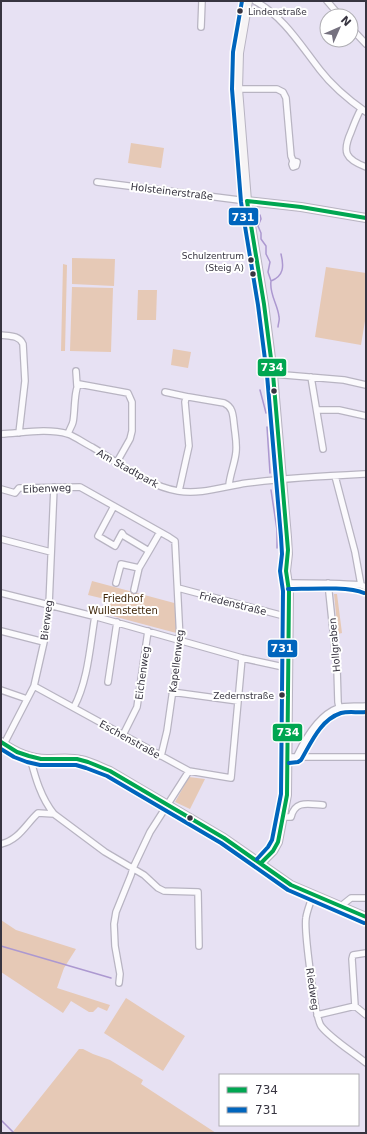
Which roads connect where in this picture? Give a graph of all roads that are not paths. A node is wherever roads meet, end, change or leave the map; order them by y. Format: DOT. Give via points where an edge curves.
graph roads {
  1 [pos="202,1"];
  2 [pos="248,1"];
  3 [pos="255,1"];
  4 [pos="201,27"];
  5 [pos="359,37"];
  6 [pos="366,44"];
  7 [pos="238,89"];
  8 [pos="363,110"];
  9 [pos="293,161"];
  10 [pos="366,167"];
  11 [pos="97,182"];
  12 [pos="247,201"];
  13 [pos="366,218"];
  14 [pos="1,334"];
  15 [pos="76,371"];
  16 [pos="273,374"];
  17 [pos="311,377"];
  18 [pos="366,385"];
  19 [pos="77,386"];
  20 [pos="165,392"];
  21 [pos="189,397"];
  22 [pos="317,410"];
  23 [pos="366,416"];
  24 [pos="18,433"];
  25 [pos="1,434"];
  26 [pos="68,434"];
  27 [pos="323,448"];
  28 [pos="117,462"];
  29 [pos="366,474"];
  30 [pos="336,476"];
  31 [pos="282,480"];
  32 [pos="229,485"];
  33 [pos="54,487"];
  34 [pos="1,489"];
  35 [pos="179,491"];
  36 [pos="114,506"];
  37 [pos="160,532"];
  38 [pos="1,539"];
  39 [pos="175,541"];
  40 [pos="148,551"];
  41 [pos="51,552"];
  42 [pos="139,568"];
  43 [pos="116,583"];
  44 [pos="288,583"];
  45 [pos="328,583"];
  46 [pos="364,586"];
  47 [pos="178,588"];
  48 [pos="134,590"];
  49 [pos="1,593"];
  50 [pos="49,605"];
  51 [pos="95,616"];
  52 [pos="288,617"];
  53 [pos="116,622"];
  54 [pos="1,631"];
  55 [pos="148,631"];
  56 [pos="180,640"];
  57 [pos="44,642"];
  58 [pos="242,658"];
  59 [pos="288,668"];
  60 [pos="108,682"];
  61 [pos="34,686"];
  62 [pos="1,690"];
  63 [pos="172,692"];
  64 [pos="27,699"];
  65 [pos="238,701"];
  66 [pos="366,706"];
  67 [pos="74,707"];
  68 [pos="339,707"];
  69 [pos="123,735"];
  70 [pos="2,743"];
  71 [pos="161,756"];
  72 [pos="296,756"];
  73 [pos="30,757"];
  74 [pos="288,757"];
  75 [pos="366,757"];
  76 [pos="189,771"];
  77 [pos="167,804"];
  78 [pos="323,805"];
  79 [pos="54,814"];
  80 [pos="284,817"];
  81 [pos="1,844"];
  82 [pos="261,864"];
  83 [pos="132,868"];
  84 [pos="313,894"];
  85 [pos="366,898"];
  86 [pos="341,906"];
  87 [pos="366,917"];
  88 [pos="199,946"];
  89 [pos="366,953"];
  90 [pos="119,983"];
  91 [pos="355,1006"];
  92 [pos="317,1015"];
  93 [pos="366,1016"];
  94 [pos="366,1063"];
  1 -- 4 [label="street"];
  2 -- 7 [label="street" via="239,53"];
  3 -- 8 [label="street" via="286,27 336,88"];
  5 -- 6 [label="street"];
  7 -- 9 [label="street" via="277,89 284,93"];
  7 -- 12 [label="street"];
  8 -- 10 [label="street" via="347,141 346,150 353,162"];
  11 -- 12 [label="street, Holsteinerstraße"];
  12 -- 13 [label="street"];
  12 -- 16 [label="street"];
  14 -- 24 [label="street" via="17,337 22,344 25,381"];
  15 -- 19 [label="street"];
  16 -- 17 [label="street"];
  16 -- 31 [label="street"];
  17 -- 18 [label="street"];
  17 -- 22 [label="street"];
  19 -- 26 [label="street" via="74,419"];
  19 -- 28 [label="street" via="86,384 123,391 131,396 132,431"];
  20 -- 21 [label="street"];
  21 -- 32 [label="street" via="224,403 232,409 236,450"];
  21 -- 35 [label="street" via="185,402 189,446"];
  22 -- 23 [label="street" via="339,410"];
  22 -- 27 [label="street"];
  24 -- 25 [label="street, Am Stadtpark"];
  24 -- 26 [label="street, Am Stadtpark"];
  26 -- 28 [label="street, Am Stadtpark"];
  28 -- 35 [label="street, Am Stadtpark" via="164,488"];
  29 -- 30 [label="street, Am Stadtpark"];
  30 -- 31 [label="street, Am Stadtpark"];
  30 -- 46 [label="street"];
  31 -- 32 [label="street, Am Stadtpark"];
  31 -- 44 [label="street" via="288,544"];
  32 -- 35 [label="street, Am Stadtpark" via="194,492"];
  33 -- 34 [label="street, Eibenweg" via="19,488 15,492"];
  33 -- 36 [label="street, Eibenweg" via="80,487"];
  33 -- 41 [label="street, Bierweg"];
  36 -- 37 [label="street, Eibenweg"];
  36 -- 40 [label="street" via="98,536 114,546 122,533"];
  37 -- 39 [label="street, Eibenweg"];
  37 -- 40 [label="street"];
  38 -- 41 [label="street"];
  39 -- 47 [label="street, Kapellenweg"];
  40 -- 42 [label="street"];
  41 -- 50 [label="street, Bierweg"];
  42 -- 43 [label="street" via="121,564"];
  42 -- 48 [label="street"];
  44 -- 45 [label="street"];
  44 -- 52 [label="street"];
  45 -- 46 [label="street"];
  45 -- 68 [label="street, Hollgraben"];
  47 -- 52 [label="street, Friedenstraße"];
  47 -- 56 [label="street, Kapellenweg"];
  49 -- 50 [label="street"];
  50 -- 51 [label="street"];
  50 -- 57 [label="street, Bierweg"];
  51 -- 53 [label="street"];
  51 -- 67 [label="street" via="83,686"];
  52 -- 59 [label="street"];
  53 -- 55 [label="street"];
  53 -- 60 [label="street"];
  54 -- 57 [label="street"];
  55 -- 56 [label="street"];
  55 -- 69 [label="street, Eichenweg" via="137,707"];
  56 -- 58 [label="street"];
  56 -- 63 [label="street, Kapellenweg"];
  57 -- 61 [label="street, Bierweg"];
  58 -- 59 [label="street"];
  58 -- 65 [label="street"];
  59 -- 74 [label="street"];
  61 -- 64 [label="street, Bierweg"];
  61 -- 67 [label="street, Eschenstraße"];
  62 -- 64 [label="street"];
  63 -- 65 [label="street"];
  63 -- 71 [label="street, Kapellenweg"];
  64 -- 70 [label="street, Bierweg"];
  65 -- 76 [label="street, Eschenstraße" via="231,778"];
  66 -- 68 [label="street"];
  67 -- 69 [label="street, Eschenstraße"];
  68 -- 72 [label="street" via="316,726"];
  69 -- 71 [label="street, Eschenstraße"];
  70 -- 73 [label="street"];
  71 -- 76 [label="street, Eschenstraße"];
  72 -- 74 [label="street"];
  72 -- 75 [label="street"];
  73 -- 77 [label="street" via="69,758 92,763"];
  73 -- 79 [label="street" via="43,798"];
  74 -- 80 [label="street"];
  76 -- 77 [label="street"];
  77 -- 82 [label="street" via="224,838"];
  77 -- 83 [label="street"];
  78 -- 80 [label="street" via="297,806 291,818"];
  79 -- 81 [label="street" via="38,813 19,834"];
  79 -- 83 [label="street" via="105,852"];
  80 -- 82 [label="street" via="277,845"];
  82 -- 84 [label="street" via="291,885"];
  83 -- 88 [label="street" via="158,888 198,892"];
  83 -- 90 [label="street" via="114,924"];
  84 -- 86 [label="street"];
  84 -- 92 [label="street, Riedweg" via="305,926"];
  85 -- 86 [label="street" via="351,898"];
  86 -- 87 [label="street"];
  89 -- 91 [label="street" via="353,955 352,959"];
  91 -- 92 [label="street"];
  91 -- 93 [label="street"];
  92 -- 94 [label="street, Riedweg" via="320,1025 326,1032"];
}
